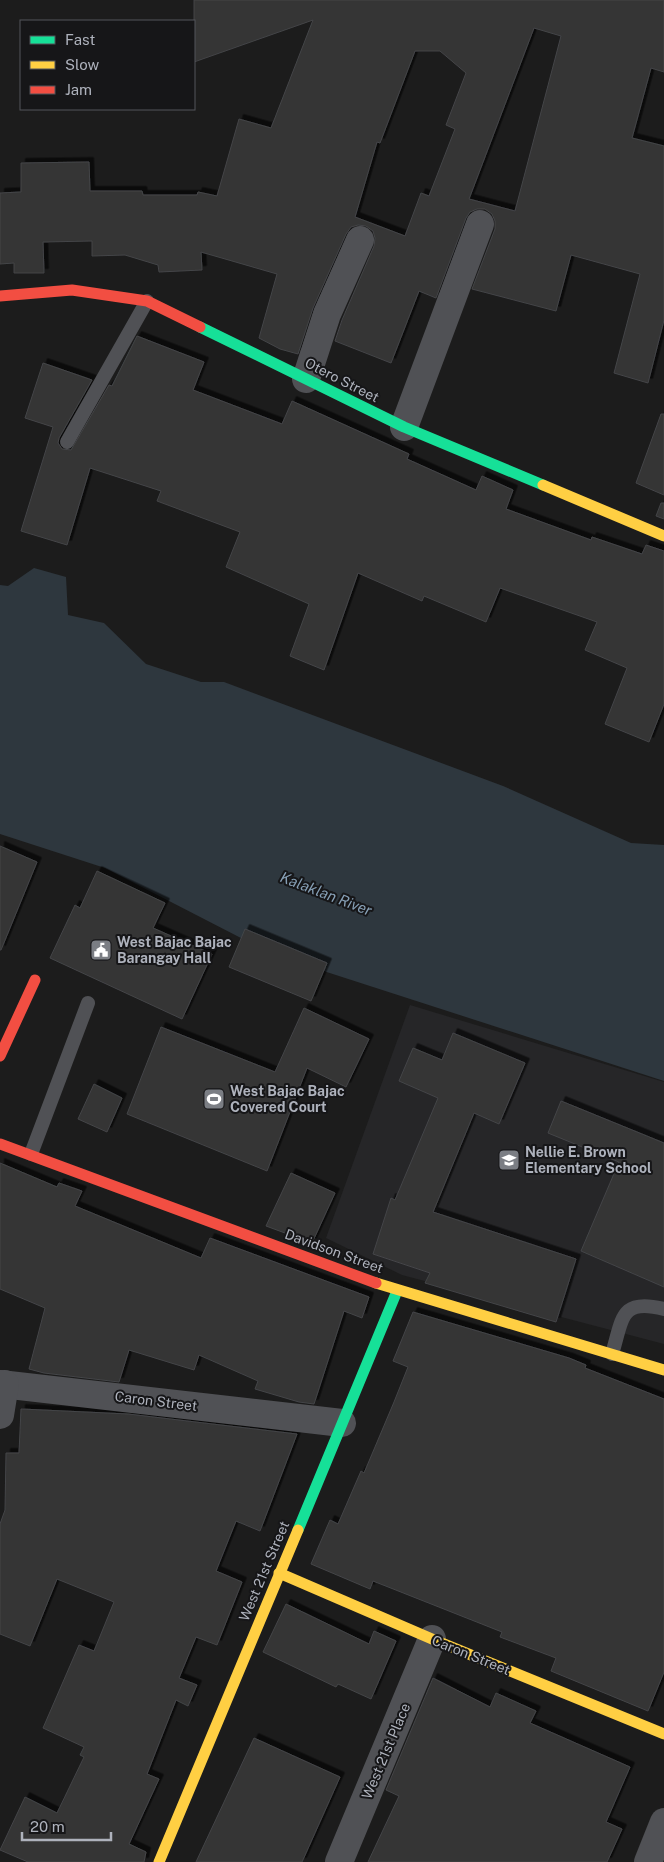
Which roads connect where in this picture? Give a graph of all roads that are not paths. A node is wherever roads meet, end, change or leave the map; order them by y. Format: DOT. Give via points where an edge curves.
graph roads {
  1 [pos="480,224"];
  2 [pos="360,240"];
  3 [pos="0,296"];
  4 [pos="147,301"];
  5 [pos="306,378"];
  6 [pos="404,427"];
  7 [pos="67,442"];
  8 [pos="664,536"];
  9 [pos="35,980"];
  10 [pos="88,1002"];
  11 [pos="0,1056"];
  12 [pos="0,1144"];
  13 [pos="31,1154"];
  14 [pos="397,1291"];
  15 [pos="664,1309"];
  16 [pos="612,1354"];
  17 [pos="664,1370"];
  18 [pos="3,1384"];
  19 [pos="0,1415"];
  20 [pos="342,1423"];
  21 [pos="279,1573"];
  22 [pos="432,1640"];
  23 [pos="664,1734"];
  24 [pos="664,1822"];
  25 [pos="159,1862"];
  26 [pos="339,1862"];
  27 [pos="648,1862"];
  1 -- 6 [label="street"];
  2 -- 5 [label="street" via="327,314"];
  3 -- 4 [label="street, Otero Street" via="72,290"];
  4 -- 5 [label="street, Otero Street"];
  4 -- 7 [label="lane"];
  5 -- 6 [label="street, Otero Street"];
  6 -- 8 [label="street, Otero Street"];
  9 -- 11 [label="street"];
  10 -- 13 [label="lane"];
  12 -- 13 [label="street, Davidson Street"];
  13 -- 14 [label="street, Davidson Street"];
  14 -- 16 [label="street, Davidson Street"];
  14 -- 20 [label="street, West 21st Street"];
  15 -- 16 [label="lane" via="646,1304 634,1306 626,1313"];
  16 -- 17 [label="street, Davidson Street"];
  18 -- 19 [label="street"];
  18 -- 20 [label="street, Caron Street"];
  20 -- 21 [label="street, West 21st Street"];
  21 -- 22 [label="street, Caron Street"];
  21 -- 25 [label="street, West 21st Street"];
  22 -- 23 [label="street, Caron Street"];
  22 -- 26 [label="street, West 21st Place"];
  24 -- 27 [label="street"];
}
